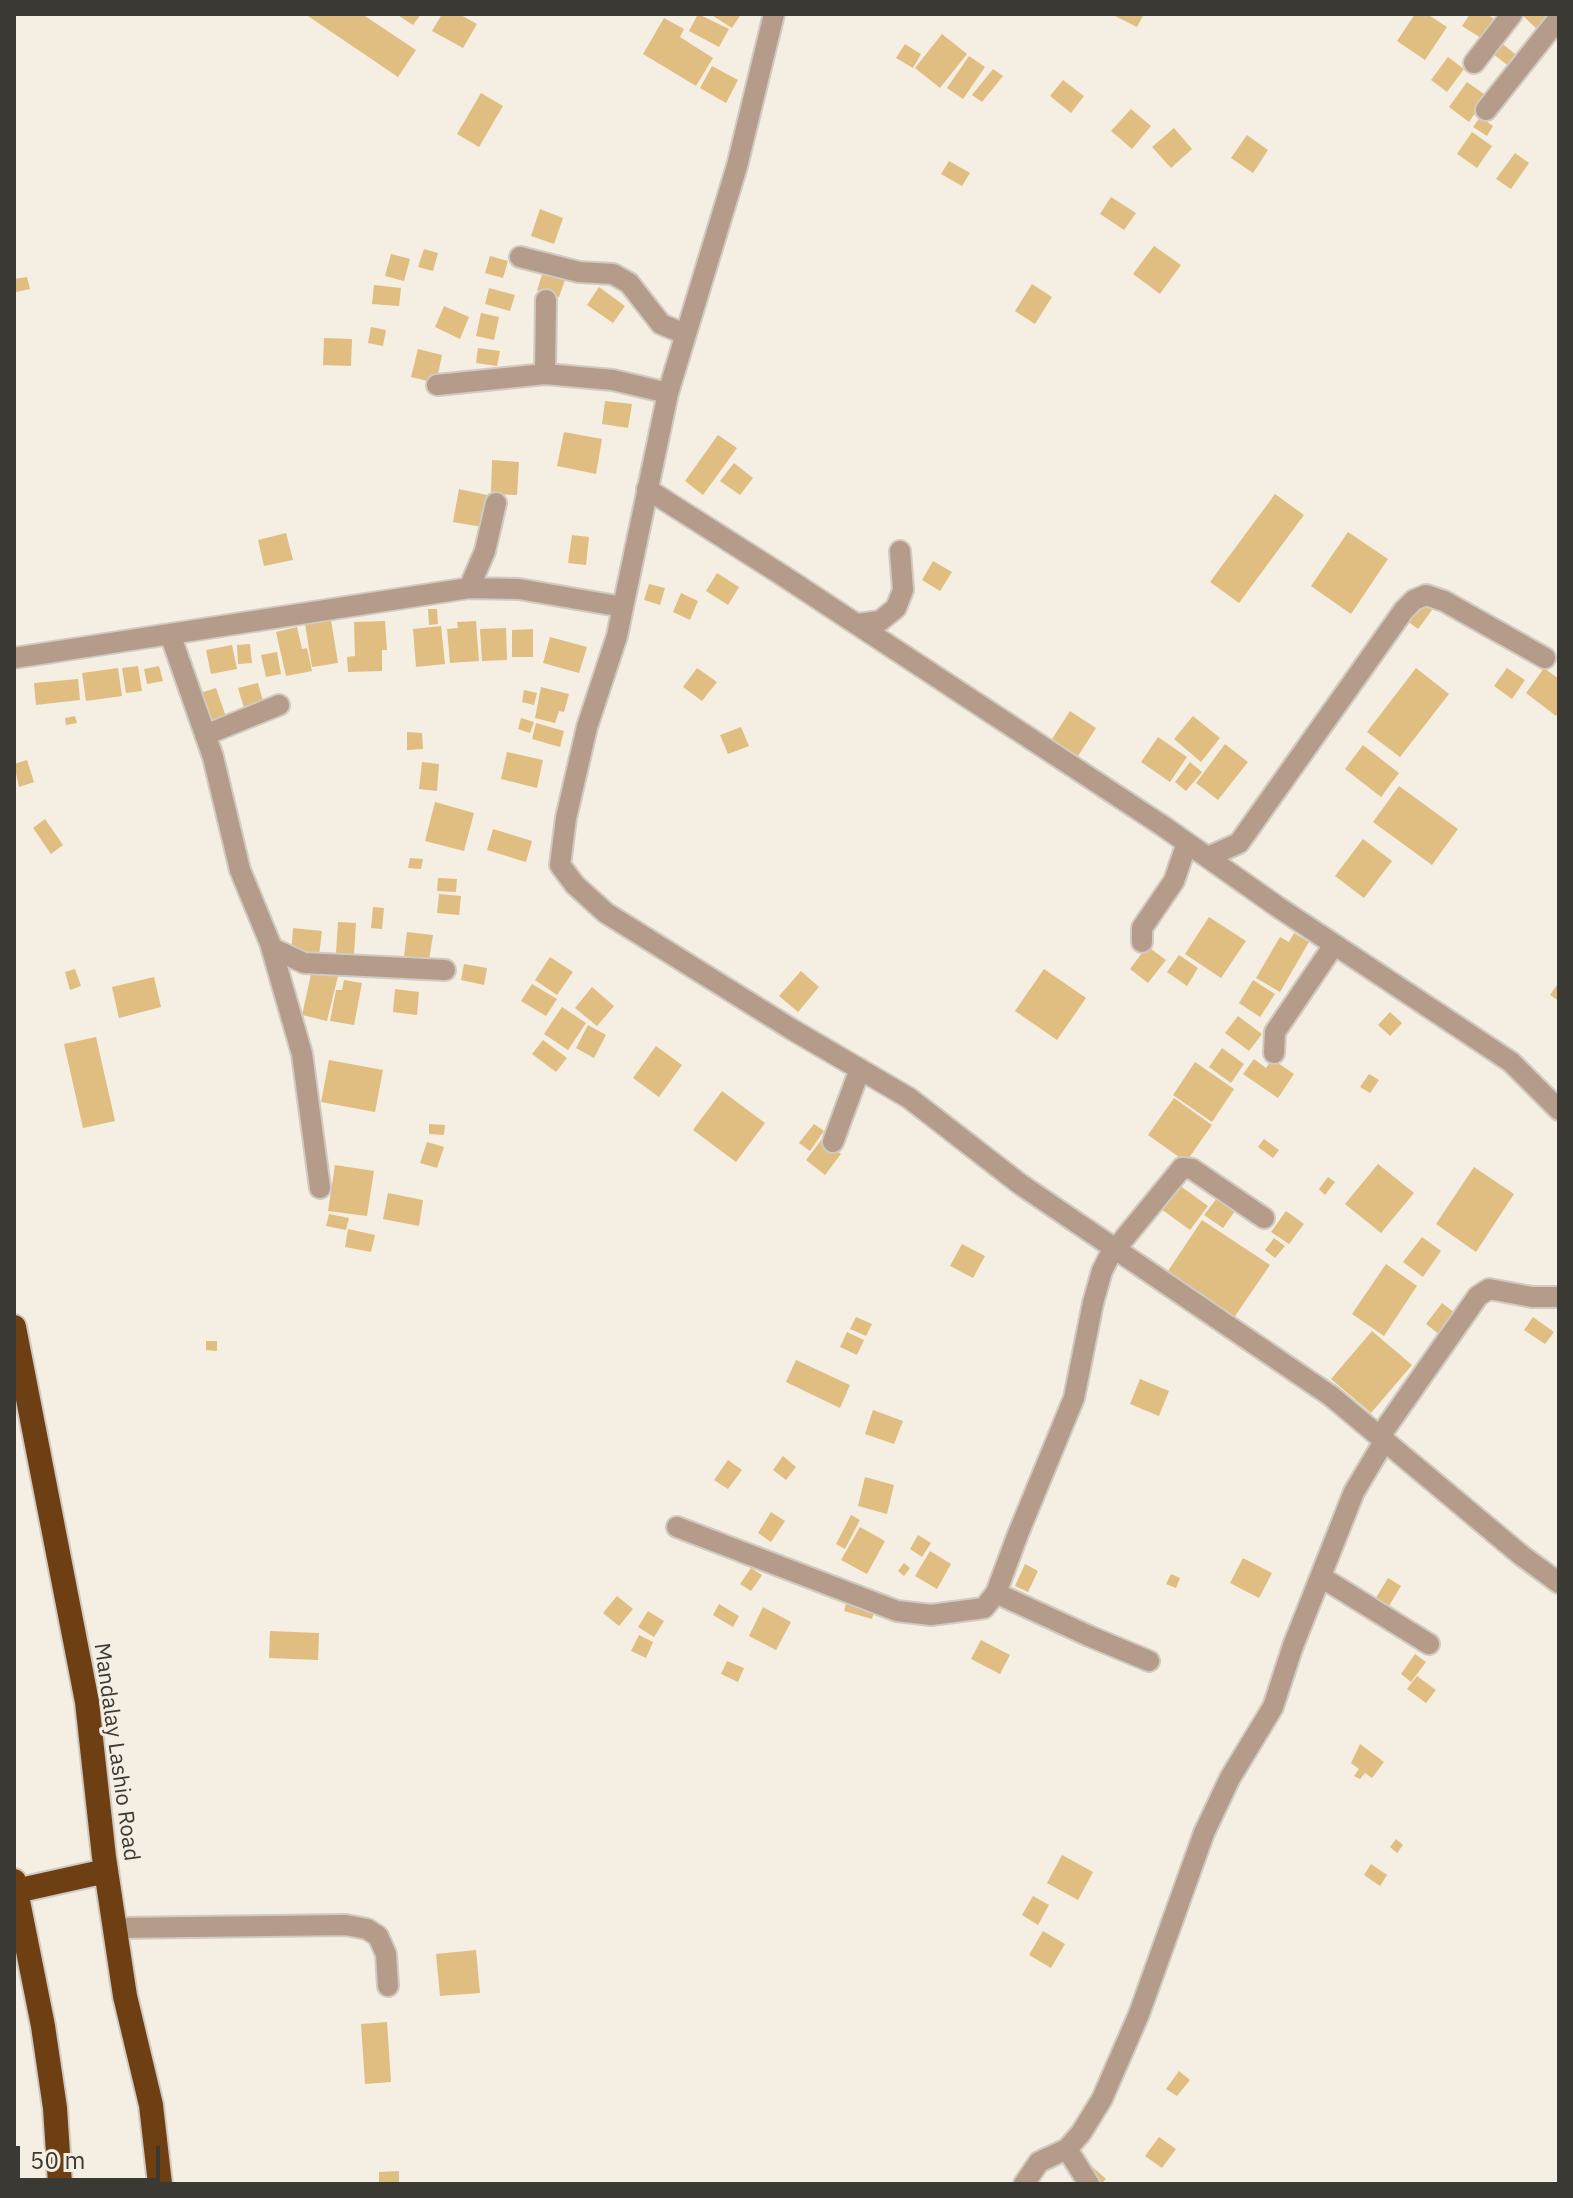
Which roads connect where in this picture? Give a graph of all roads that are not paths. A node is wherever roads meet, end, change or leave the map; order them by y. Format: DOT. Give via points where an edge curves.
graph roads {
  1 [pos="774,14"];
  2 [pos="1512,14"];
  3 [pos="1559,18"];
  4 [pos="1474,63"];
  5 [pos="1486,110"];
  6 [pos="520,257"];
  7 [pos="546,300"];
  8 [pos="685,334"];
  9 [pos="545,374"];
  10 [pos="437,385"];
  11 [pos="668,393"];
  12 [pos="647,489"];
  13 [pos="496,503"];
  14 [pos="900,551"];
  15 [pos="469,588"];
  16 [pos="623,607"];
  17 [pos="858,624"];
  18 [pos="170,634"];
  19 [pos="14,658"];
  20 [pos="1545,658"];
  21 [pos="279,705"];
  22 [pos="205,735"];
  23 [pos="1187,843"];
  24 [pos="1208,857"];
  25 [pos="1142,942"];
  26 [pos="1334,945"];
  27 [pos="272,948"];
  28 [pos="445,970"];
  29 [pos="1274,1053"];
  30 [pos="860,1069"];
  31 [pos="1559,1110"];
  32 [pos="833,1142"];
  33 [pos="320,1188"];
  34 [pos="1264,1218"];
  35 [pos="1117,1250"];
  36 [pos="1559,1297"];
  37 [pos="14,1327"];
  38 [pos="1382,1438"];
  39 [pos="677,1527"];
  40 [pos="1321,1577"];
  41 [pos="1559,1583"];
  42 [pos="996,1593"];
  43 [pos="1429,1644"];
  44 [pos="1149,1661"];
  45 [pos="106,1871"];
  46 [pos="16,1899"];
  47 [pos="115,1928"];
  48 [pos="388,1986"];
  49 [pos="1067,2149"];
  50 [pos="60,2184"];
  51 [pos="160,2184"];
  52 [pos="1024,2184"];
  53 [pos="1089,2184"];
  1 -- 8 [label="street" via="737,166"];
  2 -- 4 [label="street"];
  3 -- 5 [label="street"];
  6 -- 8 [label="street" via="579,272 613,274 629,283 661,324"];
  7 -- 9 [label="street"];
  8 -- 11 [label="street"];
  9 -- 10 [label="street"];
  9 -- 11 [label="street" via="613,380"];
  11 -- 12 [label="street"];
  12 -- 16 [label="street"];
  12 -- 17 [label="street"];
  13 -- 15 [label="street" via="485,551"];
  14 -- 17 [label="street" via="903,590 896,608 880,621"];
  15 -- 16 [label="street" via="519,589"];
  15 -- 18 [label="street"];
  16 -- 30 [label="street" via="587,727 560,865 606,913"];
  17 -- 23 [label="street"];
  18 -- 19 [label="street"];
  18 -- 22 [label="street"];
  20 -- 24 [label="street" via="1444,601 1426,595 1414,600 1239,843"];
  21 -- 22 [label="street"];
  22 -- 27 [label="street" via="240,870"];
  23 -- 24 [label="street"];
  23 -- 25 [label="street" via="1174,881 1142,928"];
  24 -- 26 [label="street"];
  26 -- 29 [label="street" via="1275,1032"];
  26 -- 31 [label="street" via="1511,1062"];
  27 -- 28 [label="street" via="304,963"];
  27 -- 33 [label="street" via="302,1054"];
  30 -- 32 [label="street"];
  30 -- 35 [label="street" via="909,1098"];
  34 -- 35 [label="street" via="1192,1169 1182,1168"];
  35 -- 38 [label="street" via="1331,1396"];
  35 -- 42 [label="street" via="1099,1281 1074,1398"];
  36 -- 38 [label="street" via="1489,1289 1478,1296"];
  37 -- 45 [label="highway, Mandalay Lashio Road" via="87,1702"];
  38 -- 40 [label="street"];
  38 -- 41 [label="street"];
  39 -- 42 [label="street" via="897,1611 931,1615 984,1608"];
  40 -- 43 [label="street"];
  40 -- 49 [label="street" via="1273,1707 1204,1833 1120,2060 1102,2099"];
  42 -- 44 [label="street"];
  45 -- 46 [label="highway"];
  45 -- 47 [label="highway, Mandalay Lashio Road"];
  46 -- 50 [label="highway" via="43,2026"];
  47 -- 48 [label="street" via="357,1927 378,1936 386,1954"];
  47 -- 51 [label="highway, Mandalay Lashio Road" via="151,2105"];
  49 -- 52 [label="street" via="1039,2162"];
  49 -- 53 [label="street"];
}
